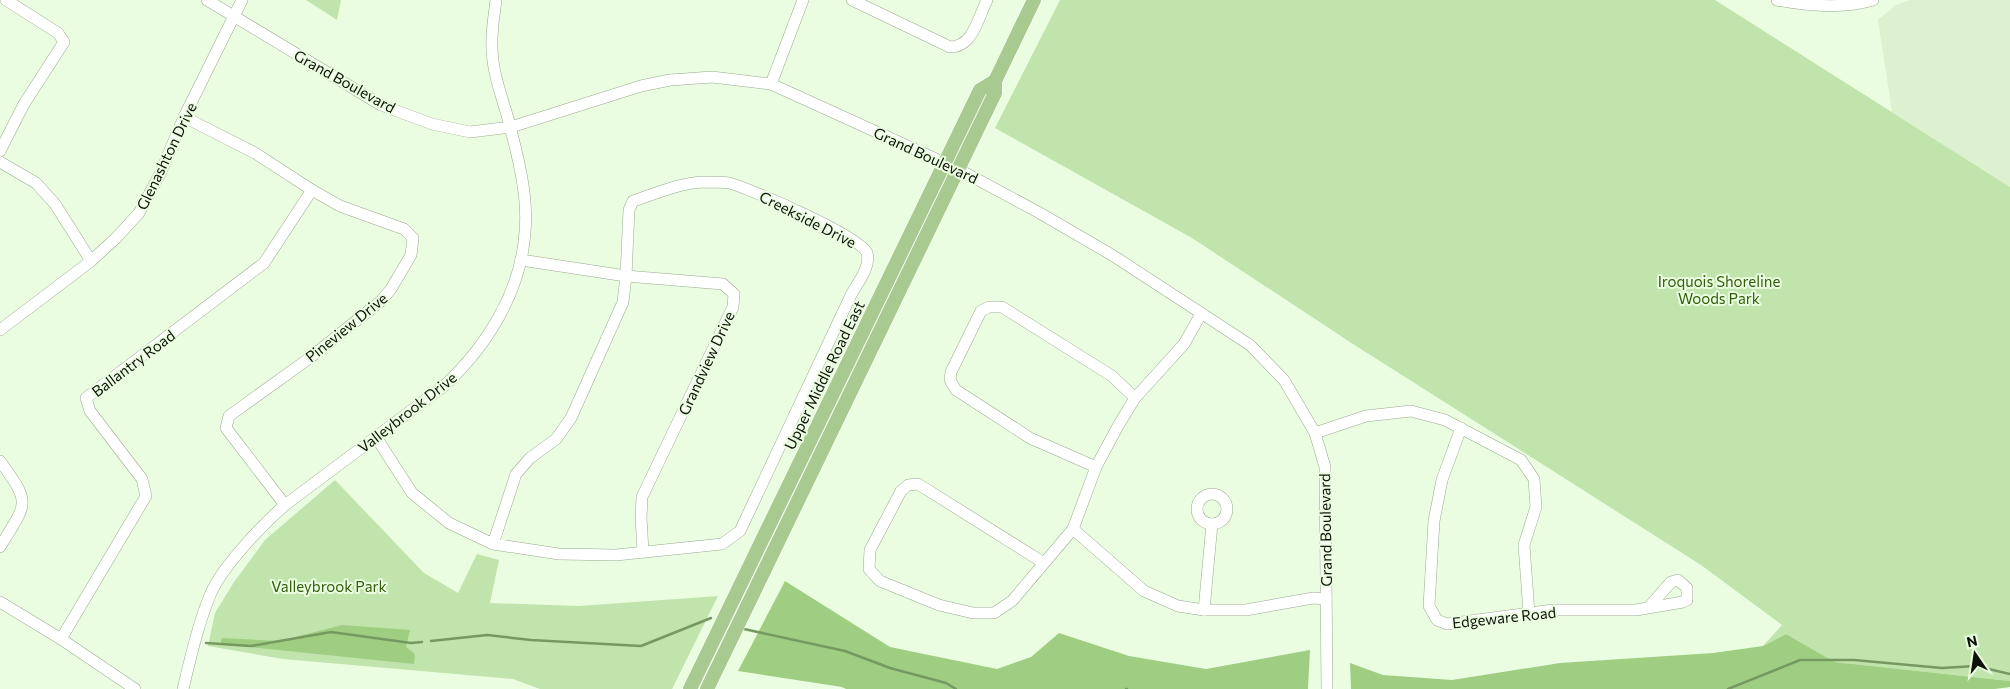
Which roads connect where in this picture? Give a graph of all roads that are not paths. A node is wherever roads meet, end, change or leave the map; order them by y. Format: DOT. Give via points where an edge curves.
graph roads {
  1 [pos="6,0"];
  2 [pos="207,0"];
  3 [pos="242,0"];
  4 [pos="496,0"];
  5 [pos="803,0"];
  6 [pos="852,0"];
  7 [pos="987,0"];
  8 [pos="1034,0"];
  9 [pos="1778,0"];
  10 [pos="1873,0"];
  11 [pos="234,16"];
  12 [pos="771,84"];
  13 [pos="184,117"];
  14 [pos="510,127"];
  15 [pos="0,151"];
  16 [pos="0,162"];
  17 [pos="952,166"];
  18 [pos="312,190"];
  19 [pos="521,260"];
  20 [pos="91,261"];
  21 [pos="626,276"];
  22 [pos="1201,314"];
  23 [pos="0,330"];
  24 [pos="1135,398"];
  25 [pos="1461,428"];
  26 [pos="1315,433"];
  27 [pos="376,437"];
  28 [pos="0,460"];
  29 [pos="1096,467"];
  30 [pos="285,505"];
  31 [pos="1212,524"];
  32 [pos="1073,530"];
  33 [pos="493,544"];
  34 [pos="0,547"];
  35 [pos="643,551"];
  36 [pos="1044,563"];
  37 [pos="1326,599"];
  38 [pos="0,602"];
  39 [pos="1649,606"];
  40 [pos="1204,610"];
  41 [pos="1529,613"];
  42 [pos="61,639"];
  43 [pos="135,689"];
  44 [pos="183,689"];
  45 [pos="690,689"];
  46 [pos="707,689"];
  47 [pos="1327,689"];
  1 -- 15 [label="street" via="58,32 64,42 24,104"];
  2 -- 11 [label="street, Grand Boulevard"];
  3 -- 11 [label="street, Glenashton Drive"];
  4 -- 14 [label="street, Valleybrook Drive" via="492,48 494,71"];
  5 -- 12 [label="street"];
  6 -- 7 [label="street" via="950,47 964,44 969,39"];
  8 -- 17 [label="main road, Upper Middle Road East" via="995,81 980,90"];
  9 -- 10 [label="street" via="1847,5"];
  11 -- 13 [label="street, Glenashton Drive"];
  11 -- 14 [label="street, Grand Boulevard" via="381,105 432,124 470,132"];
  12 -- 14 [label="street, Grand Boulevard" via="712,77 670,80"];
  12 -- 17 [label="street, Grand Boulevard"];
  13 -- 18 [label="street, Pineview Drive" via="255,153"];
  13 -- 20 [label="street, Glenashton Drive" via="139,213"];
  14 -- 19 [label="street, Valleybrook Drive" via="524,198 526,230"];
  16 -- 20 [label="street" via="36,183 55,204"];
  17 -- 22 [label="street, Grand Boulevard" via="1112,255"];
  17 -- 45 [label="main road, Upper Middle Road East"];
  17 -- 46 [label="main road, Upper Middle Road East"];
  18 -- 30 [label="street, Pineview Drive" via="340,206 404,229 413,238 411,255 381,301 229,416 226,428"];
  18 -- 42 [label="street, Ballantry Road" via="264,263 86,398 90,411 142,479 146,496"];
  19 -- 21 [label="street, Grandview Drive"];
  19 -- 27 [label="street, Valleybrook Drive" via="502,310 483,345 444,386"];
  20 -- 23 [label="street, Glenashton Drive"];
  21 -- 33 [label="street, Creekside Drive" via="623,302 571,418 556,439 530,458 516,474"];
  21 -- 35 [label="street, Grandview Drive" via="723,284 734,294 733,308 642,497"];
  21 -- 35 [label="street, Creekside Drive" via="629,210 633,201 702,182 728,183 759,193 833,229 860,245 866,251 868,263 740,531 722,544"];
  22 -- 24 [label="street" via="1184,344"];
  22 -- 26 [label="street, Grand Boulevard" via="1250,344 1284,380"];
  24 -- 29 [label="street"];
  24 -- 29 [label="street" via="1112,376 1002,306 989,307 981,312 951,372 950,380 956,390 1030,438"];
  25 -- 26 [label="street" via="1411,411 1366,416"];
  25 -- 41 [label="street" via="1521,460 1534,479 1536,507 1524,545"];
  25 -- 41 [label="street, Edgeware Road" via="1438,498 1429,606 1436,620 1447,624"];
  26 -- 37 [label="street, Grand Boulevard" via="1325,467"];
  27 -- 30 [label="street, Valleybrook Drive"];
  27 -- 33 [label="street, Creekside Drive" via="412,494 449,523"];
  28 -- 34 [label="street" via="23,496 22,510"];
  29 -- 32 [label="street"];
  30 -- 44 [label="street, Valleybrook Drive" via="247,544 212,591 196,635"];
  31 -- 40 [label="street"];
  32 -- 36 [label="street"];
  32 -- 40 [label="street" via="1144,591 1178,606"];
  33 -- 35 [label="street, Creekside Drive" via="560,554 616,555"];
  36 -- 36 [label="street" via="918,484 908,485 901,491 870,550 869,569 880,581 939,605 973,613 994,613 1012,601"];
  37 -- 40 [label="street" via="1313,598 1246,610"];
  37 -- 47 [label="street, Grand Boulevard"];
  38 -- 42 [label="street"];
  39 -- 41 [label="street, Edgeware Road" via="1636,610"];
  42 -- 43 [label="street"];
}
